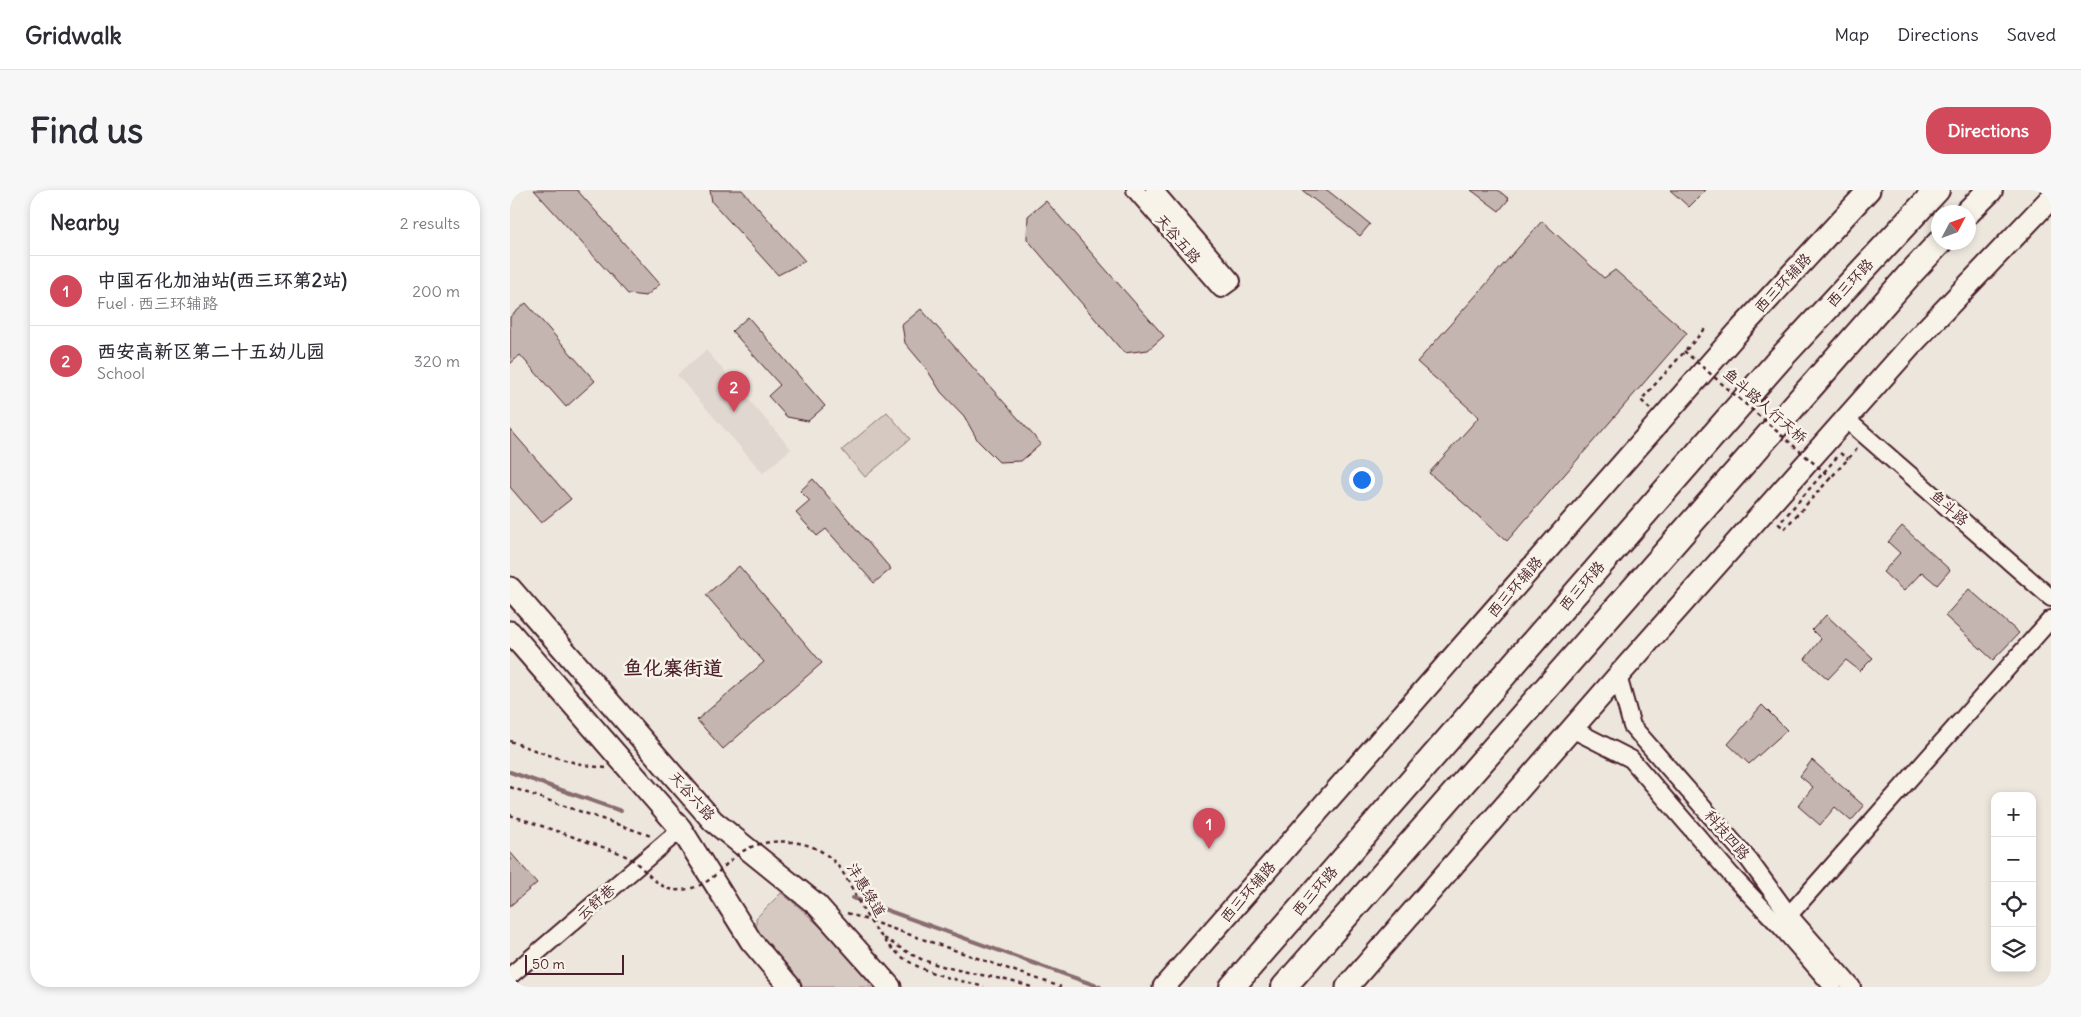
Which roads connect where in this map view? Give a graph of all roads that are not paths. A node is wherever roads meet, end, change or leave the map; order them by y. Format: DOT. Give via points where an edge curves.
graph roads {
  1 [pos="1135,190"];
  2 [pos="1154,190"];
  3 [pos="1869,190"];
  4 [pos="1937,190"];
  5 [pos="1990,190"];
  6 [pos="2051,198"];
  7 [pos="1975,205"];
  8 [pos="1933,250"];
  9 [pos="1846,419"];
  10 [pos="510,588"];
  11 [pos="2051,598"];
  12 [pos="2051,619"];
  13 [pos="510,632"];
  14 [pos="1618,676"];
  15 [pos="1572,729"];
  16 [pos="674,835"];
  17 [pos="1788,915"];
  18 [pos="510,976"];
  19 [pos="790,987"];
  20 [pos="890,987"];
  21 [pos="1164,987"];
  22 [pos="1232,987"];
  23 [pos="1284,987"];
  24 [pos="1347,987"];
  25 [pos="1833,987"];
  26 [pos="1852,987"];
  1 -- 2 [label="street, 天谷五路" via="1227,285"];
  3 -- 21 [label="main road, 西三环辅路" via="1738,332"];
  4 -- 22 [label="highway, 西三环路" via="1779,360"];
  5 -- 7 [label="highway"];
  6 -- 9 [label="main road" via="1914,342"];
  8 -- 23 [label="highway"];
  9 -- 11 [label="street, 鱼斗路"];
  9 -- 14 [label="main road"];
  10 -- 20 [label="main road, 天谷六路" via="713,821 817,905"];
  12 -- 17 [label="street"];
  13 -- 16 [label="main road, 天谷六路" via="631,771"];
  14 -- 15 [label="main road"];
  14 -- 17 [label="street, 科技四路" via="1632,726 1749,860"];
  15 -- 24 [label="main road"];
  15 -- 25 [label="street, 科技四路" via="1631,759"];
  16 -- 18 [label="street, 云舒巷"];
  16 -- 19 [label="main road, 天谷六路" via="751,941"];
  17 -- 26 [label="street, 科技四路"];
}
